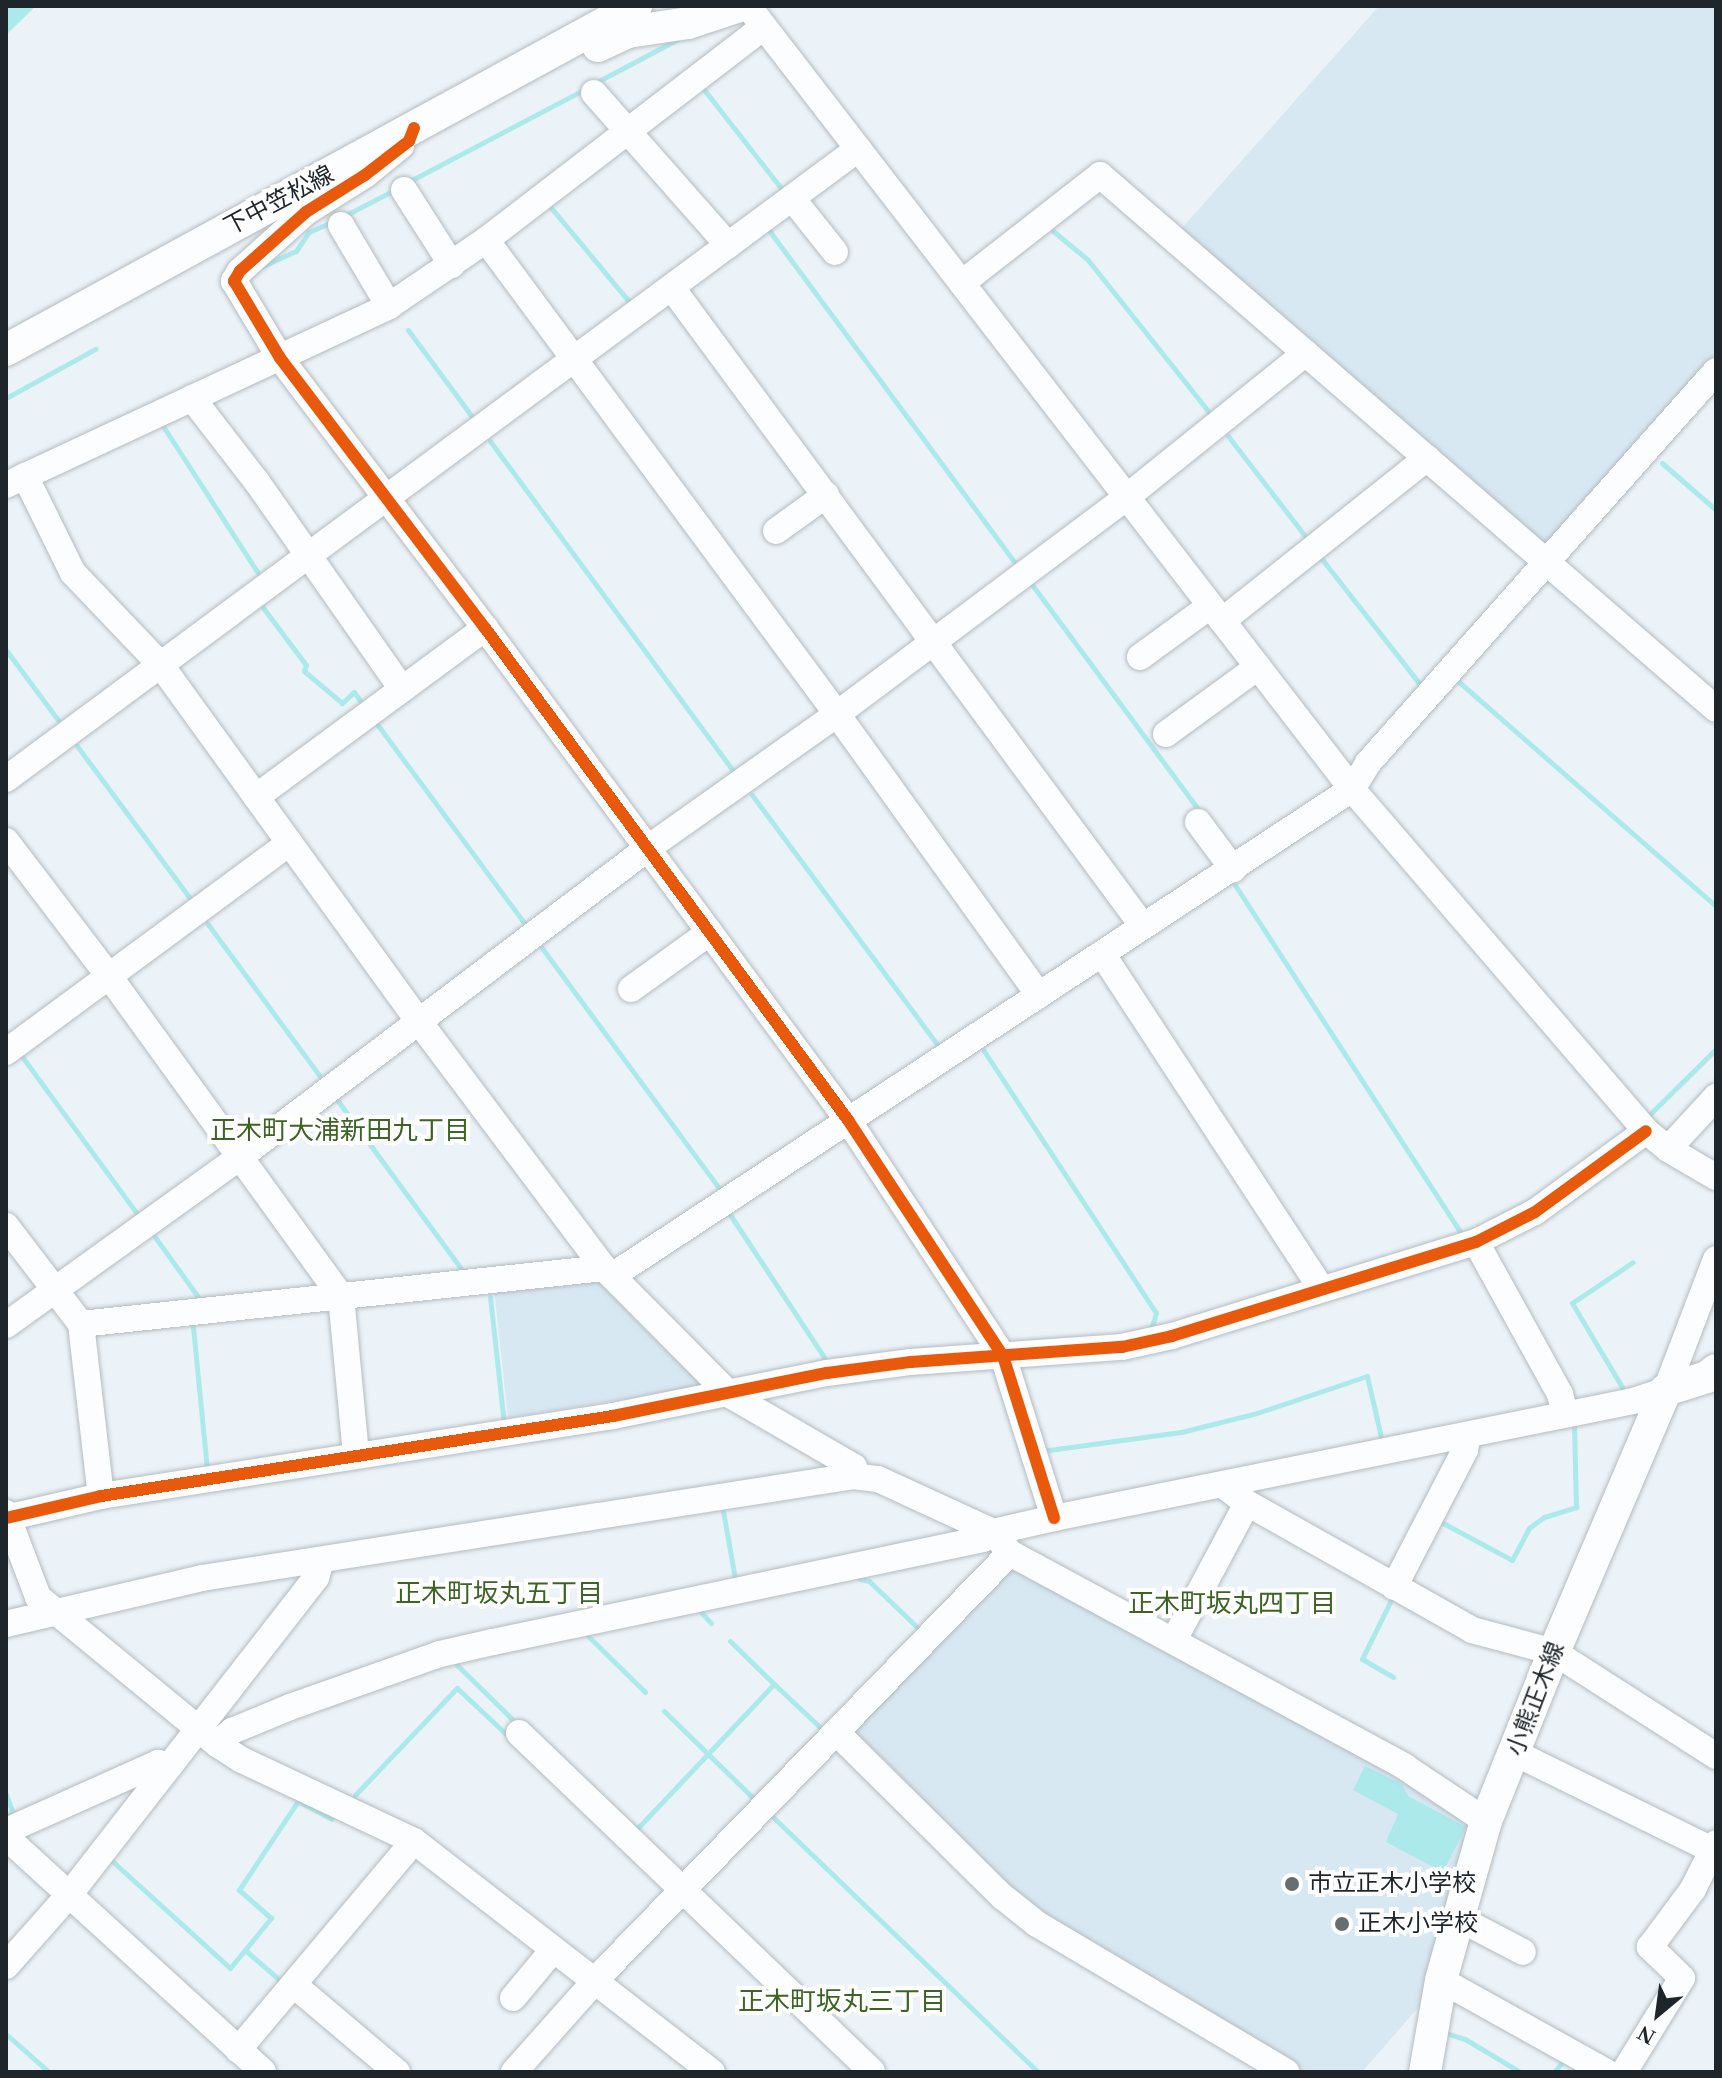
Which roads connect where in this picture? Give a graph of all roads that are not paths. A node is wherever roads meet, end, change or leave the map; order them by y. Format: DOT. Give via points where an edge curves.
graph roads {
  1 [pos="636,6"];
  2 [pos="748,6"];
  3 [pos="752,16"];
  4 [pos="519,69"];
  5 [pos="594,93"];
  6 [pos="414,128"];
  7 [pos="629,131"];
  8 [pos="858,149"];
  9 [pos="404,190"];
  10 [pos="792,198"];
  11 [pos="341,225"];
  12 [pos="486,240"];
  13 [pos="728,245"];
  14 [pos="835,252"];
  15 [pos="452,265"];
  16 [pos="962,283"];
  17 [pos="672,288"];
  18 [pos="389,306"];
  19 [pos="6,350"];
  20 [pos="1306,353"];
  21 [pos="280,358"];
  22 [pos="572,361"];
  23 [pos="1716,371"];
  24 [pos="192,398"];
  25 [pos="1427,458"];
  26 [pos="16,481"];
  27 [pos="826,495"];
  28 [pos="387,496"];
  29 [pos="1128,496"];
  30 [pos="776,531"];
  31 [pos="307,556"];
  32 [pos="1545,563"];
  33 [pos="1216,614"];
  34 [pos="485,628"];
  35 [pos="933,642"];
  36 [pos="1140,657"];
  37 [pos="160,664"];
  38 [pos="1258,667"];
  39 [pos="402,689"];
  40 [pos="1716,709"];
  41 [pos="837,714"];
  42 [pos="1166,734"];
  43 [pos="6,779"];
  44 [pos="1352,789"];
  45 [pos="256,797"];
  46 [pos="1198,822"];
  47 [pos="6,841"];
  48 [pos="289,843"];
  49 [pos="648,848"];
  50 [pos="1233,869"];
  51 [pos="1142,925"];
  52 [pos="710,932"];
  53 [pos="1103,955"];
  54 [pos="109,976"];
  55 [pos="631,989"];
  56 [pos="1039,995"];
  57 [pos="417,1019"];
  58 [pos="6,1052"];
  59 [pos="1716,1097"];
  60 [pos="848,1120"];
  61 [pos="1646,1131"];
  62 [pos="1668,1149"];
  63 [pos="240,1157"];
  64 [pos="1716,1177"];
  65 [pos="6,1226"];
  66 [pos="1476,1242"];
  67 [pos="1716,1259"];
  68 [pos="608,1272"];
  69 [pos="1321,1288"];
  70 [pos="54,1291"];
  71 [pos="341,1296"];
  72 [pos="81,1324"];
  73 [pos="6,1325"];
  74 [pos="1003,1356"];
  75 [pos="1713,1378"];
  76 [pos="1666,1390"];
  77 [pos="730,1395"];
  78 [pos="1565,1414"];
  79 [pos="1468,1435"];
  80 [pos="356,1454"];
  81 [pos="853,1476"];
  82 [pos="1223,1485"];
  83 [pos="101,1496"];
  84 [pos="1247,1503"];
  85 [pos="7,1516"];
  86 [pos="1054,1518"];
  87 [pos="993,1532"];
  88 [pos="1010,1553"];
  89 [pos="321,1561"];
  90 [pos="1394,1587"];
  91 [pos="53,1613"];
  92 [pos="6,1624"];
  93 [pos="1174,1640"];
  94 [pos="1554,1652"];
  95 [pos="519,1733"];
  96 [pos="837,1733"];
  97 [pos="207,1736"];
  98 [pos="1515,1753"];
  99 [pos="1716,1756"];
  100 [pos="170,1766"];
  101 [pos="1486,1821"];
  102 [pos="6,1831"];
  103 [pos="6,1837"];
  104 [pos="414,1841"];
  105 [pos="1715,1848"];
  106 [pos="682,1890"];
  107 [pos="69,1895"];
  108 [pos="1458,1918"];
  109 [pos="553,1950"];
  110 [pos="1523,1952"];
  111 [pos="6,1966"];
  112 [pos="1441,1980"];
  113 [pos="595,1983"];
  114 [pos="294,1985"];
  115 [pos="513,1998"];
  116 [pos="238,2050"];
  117 [pos="505,2068"];
  118 [pos="263,2072"];
  119 [pos="397,2072"];
  120 [pos="712,2072"];
  121 [pos="872,2072"];
  122 [pos="1286,2072"];
  123 [pos="1425,2072"];
  124 [pos="1606,2072"];
  125 [pos="1624,2072"];
  1 -- 4 [label="main road, 下中笠松線"];
  2 -- 3 [label="street"];
  3 -- 4 [label="main road" via="628,32 543,69"];
  3 -- 7 [label="street"];
  3 -- 8 [label="street"];
  4 -- 6 [label="main road, 下中笠松線"];
  5 -- 7 [label="street"];
  6 -- 19 [label="main road, 下中笠松線"];
  6 -- 21 [label="street" via="409,141 306,212 234,281"];
  7 -- 12 [label="street"];
  7 -- 13 [label="street"];
  8 -- 10 [label="street"];
  8 -- 16 [label="street"];
  9 -- 15 [label="street"];
  10 -- 13 [label="street"];
  10 -- 14 [label="street"];
  11 -- 18 [label="street"];
  12 -- 15 [label="street"];
  12 -- 22 [label="street"];
  13 -- 17 [label="street"];
  15 -- 18 [label="street"];
  16 -- 20 [label="street" via="1100,175"];
  16 -- 29 [label="street"];
  17 -- 22 [label="street"];
  17 -- 27 [label="street"];
  18 -- 21 [label="street"];
  20 -- 25 [label="street"];
  20 -- 29 [label="street"];
  21 -- 24 [label="street"];
  21 -- 28 [label="street"];
  22 -- 28 [label="street"];
  22 -- 41 [label="street"];
  23 -- 32 [label="street"];
  24 -- 26 [label="street"];
  24 -- 31 [label="street"];
  25 -- 32 [label="street"];
  25 -- 33 [label="street"];
  26 -- 37 [label="street" via="73,573"];
  27 -- 30 [label="street"];
  27 -- 35 [label="street"];
  28 -- 31 [label="street"];
  28 -- 34 [label="street"];
  29 -- 33 [label="street"];
  29 -- 35 [label="street"];
  31 -- 37 [label="street"];
  31 -- 39 [label="street"];
  32 -- 40 [label="street"];
  32 -- 44 [label="street" via="1368,763"];
  33 -- 36 [label="street"];
  33 -- 38 [label="street"];
  34 -- 39 [label="street"];
  34 -- 49 [label="street"];
  35 -- 41 [label="street"];
  35 -- 51 [label="street"];
  37 -- 43 [label="street"];
  37 -- 45 [label="street"];
  38 -- 42 [label="street"];
  38 -- 44 [label="street"];
  39 -- 45 [label="street"];
  41 -- 49 [label="street"];
  41 -- 56 [label="street"];
  44 -- 50 [label="street"];
  44 -- 61 [label="street"];
  45 -- 48 [label="street"];
  46 -- 50 [label="street"];
  47 -- 54 [label="street"];
  48 -- 54 [label="street"];
  48 -- 57 [label="street"];
  49 -- 52 [label="street"];
  49 -- 57 [label="street"];
  50 -- 51 [label="street"];
  51 -- 53 [label="street"];
  52 -- 55 [label="street"];
  52 -- 60 [label="street"];
  53 -- 56 [label="street"];
  53 -- 69 [label="street"];
  54 -- 58 [label="street"];
  54 -- 63 [label="street"];
  56 -- 60 [label="street"];
  57 -- 63 [label="street"];
  57 -- 68 [label="street"];
  59 -- 62 [label="street"];
  60 -- 68 [label="street"];
  60 -- 74 [label="street"];
  61 -- 62 [label="street"];
  61 -- 66 [label="street" via="1535,1212"];
  62 -- 64 [label="street"];
  63 -- 70 [label="street"];
  63 -- 71 [label="street"];
  65 -- 70 [label="street"];
  66 -- 69 [label="street"];
  66 -- 78 [label="street" via="1560,1394"];
  67 -- 76 [label="street"];
  68 -- 71 [label="street"];
  68 -- 77 [label="street"];
  69 -- 74 [label="street" via="1122,1347"];
  70 -- 72 [label="street"];
  70 -- 73 [label="street"];
  71 -- 72 [label="street"];
  71 -- 80 [label="street"];
  72 -- 83 [label="street"];
  74 -- 77 [label="street" via="827,1373"];
  74 -- 86 [label="street"];
  75 -- 76 [label="main road"];
  76 -- 78 [label="street"];
  76 -- 94 [label="main road, 小熊正木線"];
  77 -- 80 [label="street"];
  77 -- 81 [label="street" via="854,1467"];
  78 -- 79 [label="street"];
  79 -- 82 [label="street"];
  79 -- 90 [label="street"];
  80 -- 83 [label="street"];
  81 -- 87 [label="street" via="878,1479"];
  81 -- 89 [label="street"];
  82 -- 84 [label="street"];
  82 -- 86 [label="street"];
  83 -- 85 [label="street"];
  84 -- 90 [label="street"];
  84 -- 93 [label="street"];
  85 -- 91 [label="street" via="38,1597"];
  86 -- 87 [label="street"];
  87 -- 88 [label="street"];
  87 -- 97 [label="street" via="983,1539 440,1654"];
  88 -- 93 [label="street"];
  88 -- 96 [label="street"];
  89 -- 91 [label="street" via="202,1578"];
  89 -- 97 [label="street" via="316,1578"];
  90 -- 94 [label="street" via="1472,1630"];
  91 -- 92 [label="street"];
  91 -- 97 [label="street"];
  93 -- 101 [label="street" via="1405,1767"];
  94 -- 98 [label="main road, 小熊正木線"];
  94 -- 99 [label="street"];
  95 -- 106 [label="street"];
  96 -- 106 [label="street"];
  96 -- 122 [label="street" via="1037,1924"];
  97 -- 100 [label="street"];
  97 -- 104 [label="street" via="242,1760"];
  98 -- 101 [label="main road, 小熊正木線"];
  98 -- 105 [label="street"];
  100 -- 102 [label="street" via="158,1763"];
  100 -- 107 [label="street"];
  101 -- 108 [label="main road, 小熊正木線"];
  103 -- 107 [label="street"];
  104 -- 109 [label="street"];
  104 -- 114 [label="street"];
  105 -- 125 [label="street" via="1693,1889 1650,1947 1682,1978"];
  106 -- 113 [label="street"];
  106 -- 121 [label="street"];
  107 -- 111 [label="street"];
  107 -- 116 [label="street"];
  108 -- 110 [label="street"];
  108 -- 112 [label="main road, 小熊正木線"];
  109 -- 113 [label="street"];
  109 -- 115 [label="street"];
  112 -- 123 [label="main road, 小熊正木線"];
  112 -- 124 [label="street"];
  113 -- 117 [label="street"];
  113 -- 120 [label="street"];
  114 -- 116 [label="street"];
  114 -- 119 [label="street"];
  116 -- 118 [label="street"];
}
